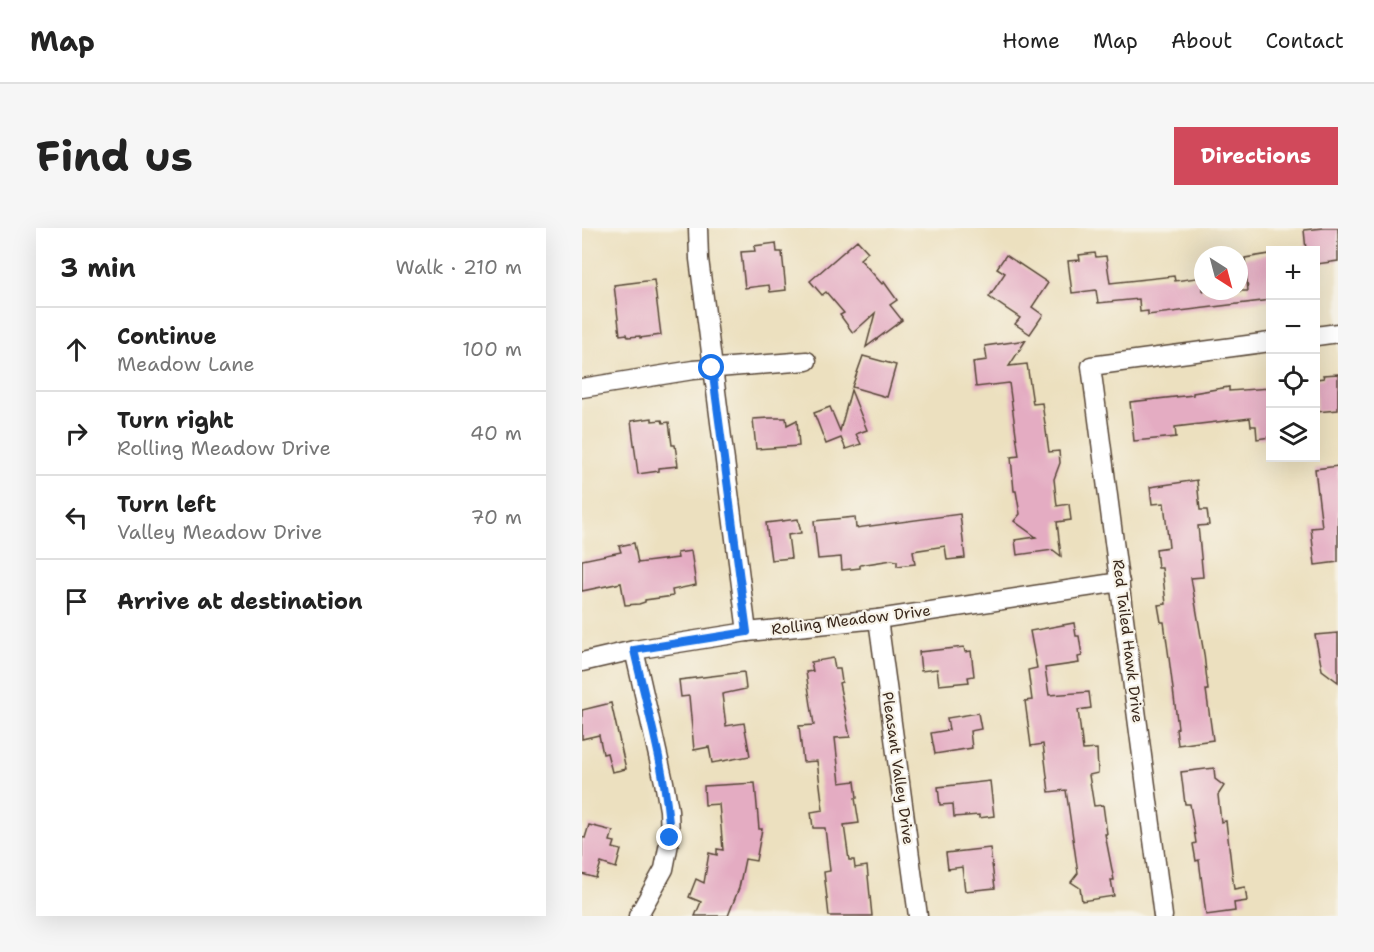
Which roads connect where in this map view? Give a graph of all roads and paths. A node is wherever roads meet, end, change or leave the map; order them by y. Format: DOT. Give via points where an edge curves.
graph roads {
  1 [pos="698,228"];
  2 [pos="1338,333"];
  3 [pos="1320,335"];
  4 [pos="1266,343"];
  5 [pos="807,361"];
  6 [pos="712,368"];
  7 [pos="582,388"];
  8 [pos="1120,582"];
  9 [pos="878,619"];
  10 [pos="747,632"];
  11 [pos="634,650"];
  12 [pos="582,662"];
  13 [pos="638,916"];
  14 [pos="918,916"];
  15 [pos="1163,916"];
  1 -- 6 [label="street"];
  2 -- 3 [label="street"];
  4 -- 8 [label="street, Red Tailed Hawk Drive" via="1091,366"];
  5 -- 6 [label="street"];
  6 -- 7 [label="street"];
  6 -- 10 [label="street"];
  8 -- 9 [label="street, Rolling Meadow Drive"];
  8 -- 15 [label="street, Red Tailed Hawk Drive"];
  9 -- 10 [label="street, Rolling Meadow Drive"];
  9 -- 14 [label="street, Pleasant Valley Drive"];
  10 -- 11 [label="street, Rolling Meadow Drive"];
  11 -- 12 [label="street, Rolling Meadow Drive"];
  11 -- 13 [label="street" via="664,783 670,838 664,868"];
}
